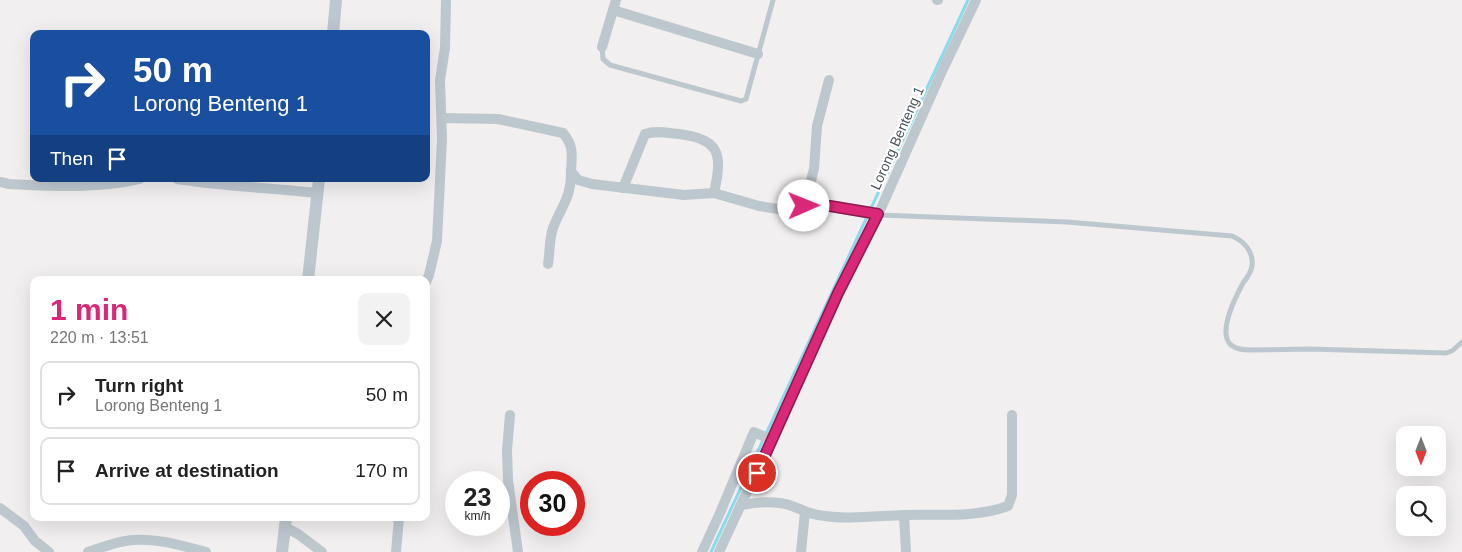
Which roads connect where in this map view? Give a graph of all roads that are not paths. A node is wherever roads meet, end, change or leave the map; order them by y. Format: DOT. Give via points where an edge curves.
graph roads {
  1 [pos="336,0"];
  2 [pos="446,0"];
  3 [pos="773,0"];
  4 [pos="976,0"];
  5 [pos="614,5"];
  6 [pos="333,30"];
  7 [pos="602,47"];
  8 [pos="758,54"];
  9 [pos="829,80"];
  10 [pos="442,118"];
  11 [pos="571,171"];
  12 [pos="0,182"];
  13 [pos="128,182"];
  14 [pos="197,182"];
  15 [pos="318,182"];
  16 [pos="623,188"];
  17 [pos="317,193"];
  18 [pos="714,193"];
  19 [pos="804,206"];
  20 [pos="875,214"];
  21 [pos="548,264"];
  22 [pos="308,276"];
  23 [pos="429,276"];
  24 [pos="1462,342"];
  25 [pos="510,415"];
  26 [pos="1012,415"];
  27 [pos="767,438"];
  28 [pos="742,505"];
  29 [pos="0,508"];
  30 [pos="804,512"];
  31 [pos="904,516"];
  32 [pos="399,521"];
  33 [pos="286,522"];
  34 [pos="165,548"];
  35 [pos="50,552"];
  36 [pos="88,552"];
  37 [pos="205,552"];
  38 [pos="282,552"];
  39 [pos="322,552"];
  40 [pos="396,552"];
  41 [pos="518,552"];
  42 [pos="702,552"];
  43 [pos="719,552"];
  44 [pos="801,552"];
  45 [pos="906,552"];
  1 -- 6 [label="street"];
  2 -- 10 [label="street" via="445,48 440,80"];
  3 -- 8 [label="lane"];
  4 -- 20 [label="street, Lorong Benteng 1"];
  5 -- 7 [label="street"];
  5 -- 8 [label="street"];
  7 -- 8 [label="lane" via="603,59 610,65 741,101 746,99"];
  9 -- 19 [label="street" via="817,126 814,169"];
  10 -- 11 [label="street" via="498,119 563,133 570,141"];
  10 -- 23 [label="street" via="437,242"];
  11 -- 16 [label="street" via="578,180"];
  11 -- 21 [label="street" via="571,186 552,233"];
  12 -- 13 [label="street" via="102,186"];
  14 -- 17 [label="street"];
  15 -- 17 [label="street"];
  16 -- 18 [label="street" via="684,195"];
  16 -- 18 [label="street" via="645,134 651,131 692,136 712,146 719,158"];
  17 -- 22 [label="street"];
  18 -- 19 [label="street" via="778,209"];
  19 -- 20 [label="street"];
  20 -- 24 [label="lane" via="1067,222 1232,236 1239,239 1252,256 1252,267 1227,322 1227,339 1238,349 1446,353"];
  20 -- 27 [label="street, Lorong Benteng 1"];
  25 -- 41 [label="street" via="508,480"];
  26 -- 31 [label="street" via="1012,496 1008,506 967,514"];
  27 -- 28 [label="street, Lorong Benteng 1"];
  27 -- 42 [label="street" via="754,432"];
  28 -- 30 [label="street" via="778,503"];
  28 -- 43 [label="street, Lorong Benteng 1"];
  29 -- 35 [label="street"];
  30 -- 31 [label="street" via="831,516"];
  30 -- 44 [label="street"];
  31 -- 45 [label="street"];
  32 -- 40 [label="street"];
  33 -- 38 [label="street"];
  33 -- 39 [label="street"];
  34 -- 36 [label="street" via="133,540"];
  34 -- 37 [label="street"];
}
